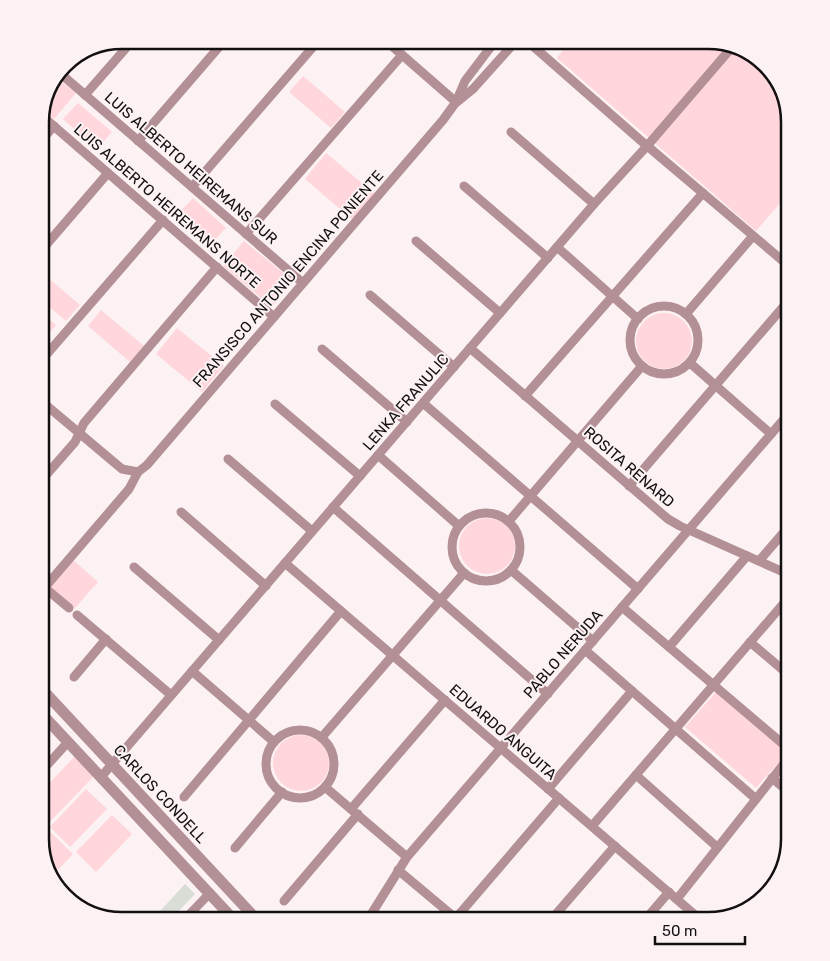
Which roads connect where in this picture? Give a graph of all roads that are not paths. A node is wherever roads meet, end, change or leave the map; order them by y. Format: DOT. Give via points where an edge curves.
graph roads {
  1 [pos="124,49"];
  2 [pos="217,49"];
  3 [pos="310,49"];
  4 [pos="395,49"];
  5 [pos="489,49"];
  6 [pos="509,49"];
  7 [pos="536,49"];
  8 [pos="728,51"];
  9 [pos="402,55"];
  10 [pos="64,77"];
  11 [pos="85,95"];
  12 [pos="456,102"];
  13 [pos="49,122"];
  14 [pos="54,126"];
  15 [pos="49,132"];
  16 [pos="511,132"];
  17 [pos="138,141"];
  18 [pos="647,146"];
  19 [pos="108,173"];
  20 [pos="464,186"];
  21 [pos="192,187"];
  22 [pos="702,193"];
  23 [pos="594,204"];
  24 [pos="163,220"];
  25 [pos="246,234"];
  26 [pos="753,236"];
  27 [pos="416,241"];
  28 [pos="49,242"];
  29 [pos="557,248"];
  30 [pos="548,258"];
  31 [pos="781,259"];
  32 [pos="217,267"];
  33 [pos="303,283"];
  34 [pos="370,294"];
  35 [pos="612,296"];
  36 [pos="781,309"];
  37 [pos="500,313"];
  38 [pos="686,314"];
  39 [pos="274,317"];
  40 [pos="638,319"];
  41 [pos="470,348"];
  42 [pos="322,349"];
  43 [pos="49,352"];
  44 [pos="690,363"];
  45 [pos="642,366"];
  46 [pos="454,367"];
  47 [pos="716,385"];
  48 [pos="526,396"];
  49 [pos="423,403"];
  50 [pos="275,404"];
  51 [pos="49,408"];
  52 [pos="407,422"];
  53 [pos="781,422"];
  54 [pos="79,433"];
  55 [pos="771,434"];
  56 [pos="577,441"];
  57 [pos="378,455"];
  58 [pos="228,459"];
  59 [pos="49,471"];
  60 [pos="138,472"];
  61 [pos="360,476"];
  62 [pos="629,486"];
  63 [pos="530,496"];
  64 [pos="333,507"];
  65 [pos="181,512"];
  66 [pos="509,522"];
  67 [pos="459,526"];
  68 [pos="688,530"];
  69 [pos="312,531"];
  70 [pos="781,536"];
  71 [pos="747,556"];
  72 [pos="759,562"];
  73 [pos="285,563"];
  74 [pos="134,567"];
  75 [pos="511,570"];
  76 [pos="781,571"];
  77 [pos="464,573"];
  78 [pos="49,582"];
  79 [pos="266,586"];
  80 [pos="638,589"];
  81 [pos="49,595"];
  82 [pos="440,600"];
  83 [pos="622,607"];
  84 [pos="69,608"];
  85 [pos="781,608"];
  86 [pos="341,611"];
  87 [pos="77,615"];
  88 [pos="106,639"];
  89 [pos="219,640"];
  90 [pos="593,641"];
  91 [pos="750,642"];
  92 [pos="669,647"];
  93 [pos="585,650"];
  94 [pos="393,655"];
  95 [pos="781,668"];
  96 [pos="192,671"];
  97 [pos="74,676"];
  98 [pos="713,685"];
  99 [pos="632,691"];
  100 [pos="548,694"];
  101 [pos="171,695"];
  102 [pos="49,697"];
  103 [pos="445,700"];
  104 [pos="248,720"];
  105 [pos="49,722"];
  106 [pos="675,729"];
  107 [pos="322,737"];
  108 [pos="68,742"];
  109 [pos="274,742"];
  110 [pos="781,742"];
  111 [pos="501,748"];
  112 [pos="49,763"];
  113 [pos="112,764"];
  114 [pos="781,767"];
  115 [pos="636,775"];
  116 [pos="101,777"];
  117 [pos="772,778"];
  118 [pos="781,786"];
  119 [pos="325,787"];
  120 [pos="548,789"];
  121 [pos="282,792"];
  122 [pos="184,797"];
  123 [pos="559,798"];
  124 [pos="756,799"];
  125 [pos="354,812"];
  126 [pos="592,826"];
  127 [pos="614,846"];
  128 [pos="717,847"];
  129 [pos="235,848"];
  130 [pos="407,857"];
  131 [pos="398,870"];
  132 [pos="669,892"];
  133 [pos="210,893"];
  134 [pos="676,899"];
  135 [pos="284,901"];
  136 [pos="192,912"];
  137 [pos="227,912"];
  138 [pos="250,912"];
  139 [pos="373,912"];
  140 [pos="448,912"];
  141 [pos="464,912"];
  142 [pos="558,912"];
  143 [pos="652,912"];
  144 [pos="691,912"];
  1 -- 11 [label="street"];
  2 -- 17 [label="street"];
  3 -- 21 [label="street"];
  4 -- 9 [label="street"];
  5 -- 12 [label="street, FRANSISCO ANTONIO ENCINA PONIENTE" via="464,81"];
  6 -- 12 [label="street, FRANSISCO ANTONIO ENCINA PONIENTE" via="474,89"];
  7 -- 18 [label="street"];
  8 -- 18 [label="street, LENKA FRANULIC"];
  9 -- 12 [label="street"];
  9 -- 25 [label="street"];
  10 -- 11 [label="street, LUIS ALBERTO HEIREMANS SUR"];
  11 -- 17 [label="street, LUIS ALBERTO HEIREMANS SUR"];
  12 -- 33 [label="street, FRANSISCO ANTONIO ENCINA PONIENTE"];
  13 -- 14 [label="street, LUIS ALBERTO HEIREMANS NORTE"];
  14 -- 15 [label="street"];
  14 -- 19 [label="street, LUIS ALBERTO HEIREMANS NORTE"];
  16 -- 23 [label="street"];
  17 -- 21 [label="street, LUIS ALBERTO HEIREMANS SUR"];
  18 -- 22 [label="street"];
  18 -- 23 [label="street, LENKA FRANULIC"];
  19 -- 24 [label="street, LUIS ALBERTO HEIREMANS NORTE"];
  19 -- 28 [label="street"];
  20 -- 30 [label="street"];
  21 -- 25 [label="street, LUIS ALBERTO HEIREMANS SUR"];
  22 -- 26 [label="street"];
  22 -- 35 [label="street"];
  23 -- 29 [label="street, LENKA FRANULIC"];
  24 -- 32 [label="street, LUIS ALBERTO HEIREMANS NORTE"];
  24 -- 43 [label="street"];
  25 -- 33 [label="street, LUIS ALBERTO HEIREMANS SUR"];
  26 -- 31 [label="street"];
  26 -- 38 [label="street"];
  27 -- 37 [label="street"];
  29 -- 30 [label="street, LENKA FRANULIC"];
  29 -- 35 [label="street"];
  30 -- 37 [label="street, LENKA FRANULIC"];
  32 -- 39 [label="street, LUIS ALBERTO HEIREMANS NORTE"];
  32 -- 54 [label="street" via="84,423"];
  33 -- 39 [label="street, FRANSISCO ANTONIO ENCINA PONIENTE"];
  34 -- 46 [label="street"];
  35 -- 40 [label="street"];
  35 -- 48 [label="street"];
  36 -- 47 [label="street"];
  37 -- 41 [label="street, LENKA FRANULIC"];
  38 -- 40 [label="street" via="674,308 661,307 649,310"];
  38 -- 44 [label="street" via="698,338"];
  39 -- 60 [label="street, FRANSISCO ANTONIO ENCINA PONIENTE"];
  40 -- 45 [label="street" via="631,334 631,346"];
  41 -- 46 [label="street, LENKA FRANULIC"];
  41 -- 48 [label="street, ROSITA RENARD"];
  42 -- 52 [label="street"];
  44 -- 45 [label="street" via="670,374 655,373"];
  44 -- 47 [label="street"];
  45 -- 56 [label="street"];
  46 -- 49 [label="street, LENKA FRANULIC"];
  47 -- 55 [label="street"];
  47 -- 62 [label="street"];
  48 -- 56 [label="street, ROSITA RENARD"];
  49 -- 52 [label="street, LENKA FRANULIC"];
  49 -- 63 [label="street"];
  50 -- 61 [label="street"];
  51 -- 54 [label="street"];
  52 -- 57 [label="street, LENKA FRANULIC"];
  53 -- 55 [label="street, PABLO NERUDA"];
  54 -- 59 [label="street"];
  54 -- 60 [label="street" via="122,470"];
  55 -- 68 [label="street, PABLO NERUDA"];
  56 -- 62 [label="street, ROSITA RENARD"];
  56 -- 63 [label="street"];
  57 -- 61 [label="street, LENKA FRANULIC"];
  57 -- 67 [label="street"];
  58 -- 69 [label="street"];
  60 -- 78 [label="street, FRANSISCO ANTONIO ENCINA PONIENTE" via="129,489"];
  61 -- 64 [label="street, LENKA FRANULIC"];
  62 -- 68 [label="street, ROSITA RENARD" via="668,519"];
  63 -- 66 [label="street"];
  63 -- 80 [label="street"];
  64 -- 69 [label="street, LENKA FRANULIC"];
  64 -- 82 [label="street"];
  65 -- 79 [label="street"];
  66 -- 67 [label="street" via="487,513 471,516"];
  66 -- 75 [label="street" via="518,534 520,549"];
  67 -- 77 [label="street" via="454,534 452,550"];
  68 -- 71 [label="street, ROSITA RENARD"];
  68 -- 80 [label="street, PABLO NERUDA"];
  69 -- 73 [label="street, LENKA FRANULIC"];
  70 -- 72 [label="street"];
  71 -- 72 [label="street, ROSITA RENARD"];
  71 -- 92 [label="street"];
  72 -- 76 [label="street, ROSITA RENARD"];
  73 -- 79 [label="street, LENKA FRANULIC"];
  73 -- 86 [label="street, EDUARDO ANGUITA"];
  74 -- 89 [label="street"];
  75 -- 77 [label="street" via="488,581 471,578"];
  75 -- 90 [label="street"];
  77 -- 82 [label="street"];
  79 -- 89 [label="street, LENKA FRANULIC"];
  80 -- 83 [label="street, PABLO NERUDA"];
  81 -- 84 [label="street"];
  82 -- 94 [label="street"];
  82 -- 100 [label="street"];
  83 -- 90 [label="street, PABLO NERUDA"];
  83 -- 92 [label="street"];
  85 -- 91 [label="street"];
  86 -- 94 [label="street, EDUARDO ANGUITA"];
  86 -- 104 [label="street"];
  87 -- 88 [label="street"];
  88 -- 97 [label="street"];
  88 -- 101 [label="street"];
  89 -- 96 [label="street, LENKA FRANULIC"];
  90 -- 93 [label="street, PABLO NERUDA"];
  91 -- 95 [label="street"];
  91 -- 98 [label="street"];
  92 -- 98 [label="street"];
  93 -- 99 [label="street"];
  93 -- 100 [label="street, PABLO NERUDA"];
  94 -- 103 [label="street, EDUARDO ANGUITA"];
  94 -- 107 [label="street"];
  96 -- 101 [label="street, LENKA FRANULIC"];
  96 -- 104 [label="street"];
  98 -- 106 [label="street"];
  98 -- 110 [label="street"];
  99 -- 106 [label="street"];
  99 -- 120 [label="street"];
  100 -- 111 [label="street, PABLO NERUDA"];
  101 -- 113 [label="street, LENKA FRANULIC"];
  102 -- 113 [label="street, CARLOS CONDELL"];
  103 -- 111 [label="street, EDUARDO ANGUITA"];
  103 -- 125 [label="street"];
  104 -- 109 [label="street"];
  104 -- 122 [label="street"];
  105 -- 108 [label="street, CARLOS CONDELL"];
  106 -- 115 [label="street"];
  106 -- 124 [label="street"];
  107 -- 109 [label="street" via="308,730 293,730"];
  107 -- 119 [label="street" via="334,757 333,773"];
  108 -- 112 [label="street"];
  108 -- 116 [label="street, CARLOS CONDELL"];
  109 -- 121 [label="street" via="266,765 271,780"];
  111 -- 120 [label="street, EDUARDO ANGUITA"];
  111 -- 130 [label="street, PABLO NERUDA"];
  113 -- 116 [label="street, LENKA FRANULIC"];
  113 -- 138 [label="street, CARLOS CONDELL"];
  114 -- 117 [label="street"];
  115 -- 126 [label="street"];
  115 -- 128 [label="street"];
  116 -- 133 [label="street, CARLOS CONDELL"];
  117 -- 118 [label="street"];
  117 -- 124 [label="street"];
  119 -- 121 [label="street" via="308,797 294,797"];
  119 -- 125 [label="street"];
  120 -- 123 [label="street, EDUARDO ANGUITA"];
  121 -- 129 [label="street"];
  123 -- 126 [label="street, EDUARDO ANGUITA"];
  123 -- 141 [label="street"];
  124 -- 128 [label="street"];
  125 -- 130 [label="street"];
  125 -- 135 [label="street"];
  126 -- 127 [label="street, EDUARDO ANGUITA"];
  127 -- 132 [label="street, EDUARDO ANGUITA"];
  127 -- 142 [label="street"];
  128 -- 134 [label="street"];
  130 -- 131 [label="street, PABLO NERUDA"];
  131 -- 139 [label="street, PABLO NERUDA"];
  131 -- 140 [label="street"];
  132 -- 134 [label="street, EDUARDO ANGUITA"];
  132 -- 143 [label="street"];
  133 -- 136 [label="street"];
  133 -- 137 [label="street, CARLOS CONDELL"];
  134 -- 144 [label="street, EDUARDO ANGUITA"];
}
